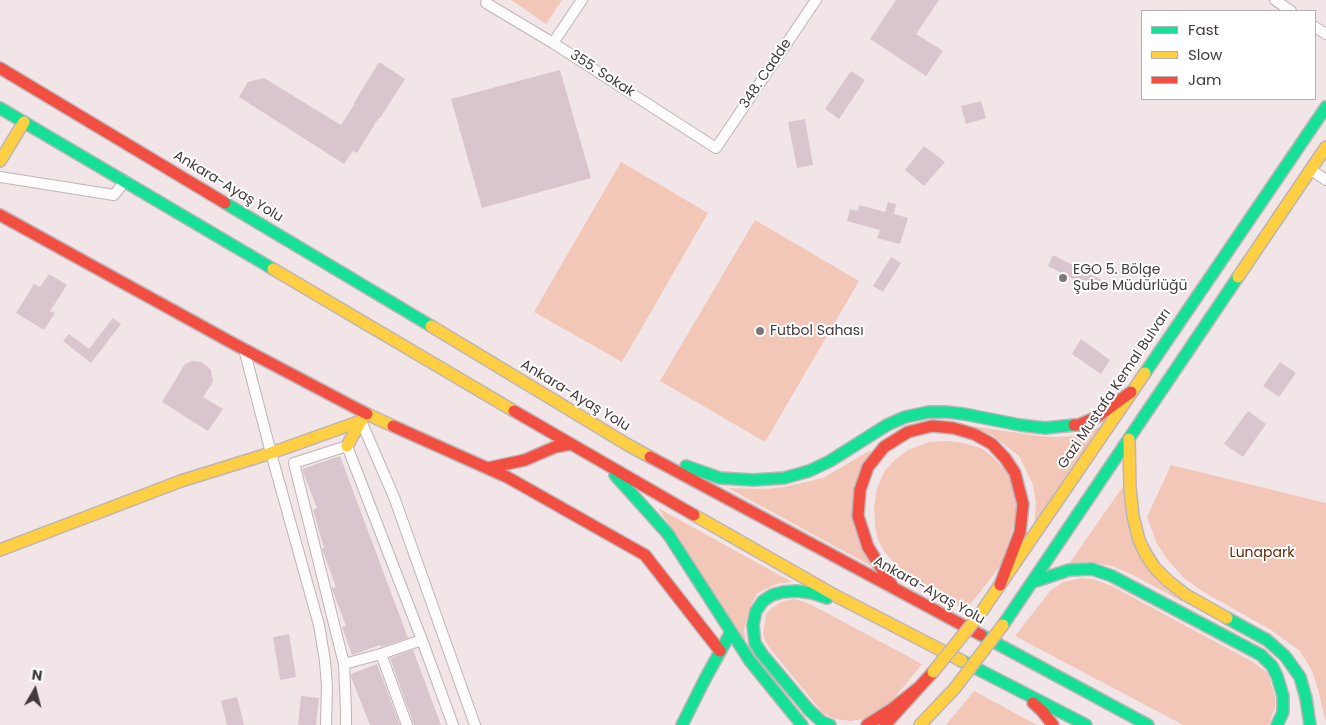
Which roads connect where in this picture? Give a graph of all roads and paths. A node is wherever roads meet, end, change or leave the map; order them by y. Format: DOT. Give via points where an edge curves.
graph roads {
  1 [pos="582,0"];
  2 [pos="816,0"];
  3 [pos="1274,0"];
  4 [pos="486,3"];
  5 [pos="1289,10"];
  6 [pos="553,42"];
  7 [pos="0,68"];
  8 [pos="1326,107"];
  9 [pos="0,108"];
  10 [pos="24,122"];
  11 [pos="1326,147"];
  12 [pos="716,148"];
  13 [pos="0,161"];
  14 [pos="1311,170"];
  15 [pos="1325,176"];
  16 [pos="0,177"];
  17 [pos="125,181"];
  18 [pos="0,215"];
  19 [pos="244,349"];
  20 [pos="1131,392"];
  21 [pos="364,418"];
  22 [pos="1129,439"];
  23 [pos="571,444"];
  24 [pos="347,446"];
  25 [pos="628,446"];
  26 [pos="271,453"];
  27 [pos="605,464"];
  28 [pos="488,468"];
  29 [pos="0,550"];
  30 [pos="1033,582"];
  31 [pos="1000,585"];
  32 [pos="894,588"];
  33 [pos="874,615"];
  34 [pos="731,632"];
  35 [pos="422,640"];
  36 [pos="720,651"];
  37 [pos="381,654"];
  38 [pos="344,664"];
  39 [pos="1013,687"];
  40 [pos="918,688"];
  41 [pos="346,711"];
  42 [pos="326,725"];
  43 [pos="346,725"];
  44 [pos="353,725"];
  45 [pos="407,725"];
  46 [pos="453,725"];
  47 [pos="475,725"];
  48 [pos="682,725"];
  49 [pos="802,725"];
  50 [pos="830,725"];
  51 [pos="867,725"];
  52 [pos="884,725"];
  53 [pos="920,725"];
  54 [pos="1053,725"];
  55 [pos="1086,725"];
  56 [pos="1148,725"];
  57 [pos="1277,725"];
  58 [pos="1310,725"];
  1 -- 6 [label="street"];
  2 -- 12 [label="street, 348. Cadde"];
  3 -- 5 [label="street"];
  4 -- 6 [label="street, 355. Sokak"];
  6 -- 12 [label="street, 355. Sokak"];
  7 -- 25 [label="main road, Ankara-Ayaş Yolu"];
  8 -- 20 [label="main road, Gazi Mustafa Kemal Bulvarı"];
  9 -- 10 [label="main road"];
  10 -- 13 [label="main road"];
  10 -- 17 [label="main road"];
  11 -- 14 [label="main road"];
  14 -- 15 [label="street"];
  14 -- 22 [label="main road"];
  16 -- 17 [label="street" via="114,195"];
  17 -- 23 [label="main road"];
  18 -- 19 [label="main road"];
  19 -- 21 [label="main road"];
  19 -- 26 [label="street"];
  20 -- 25 [label="main road" via="1097,417 1078,425 1045,428 947,412 905,417 830,461 784,478 720,478"];
  20 -- 31 [label="main road, Gazi Mustafa Kemal Bulvarı"];
  21 -- 24 [label="main road"];
  21 -- 26 [label="main road"];
  21 -- 28 [label="main road"];
  21 -- 47 [label="street"];
  22 -- 30 [label="main road"];
  22 -- 58 [label="main road" via="1132,516 1146,555 1168,581 1186,595 1266,640 1285,656 1300,677"];
  23 -- 27 [label="main road"];
  23 -- 28 [label="main road" via="525,460"];
  24 -- 35 [label="street"];
  24 -- 38 [label="street" via="294,463"];
  25 -- 32 [label="main road, Ankara-Ayaş Yolu"];
  26 -- 29 [label="main road" via="181,481"];
  26 -- 42 [label="street" via="319,625 327,686"];
  27 -- 33 [label="main road"];
  27 -- 34 [label="main road" via="668,534"];
  28 -- 36 [label="main road" via="645,555"];
  30 -- 53 [label="main road, bridge" via="955,688"];
  30 -- 57 [label="main road" via="1069,570 1092,569 1112,576 1261,656 1272,666 1283,696 1283,712"];
  31 -- 32 [label="main road" via="1020,532 1023,504 1014,473 992,444 974,434 932,426 908,432 884,447 868,467 860,490 858,516 868,547"];
  31 -- 40 [label="main road, Gazi Mustafa Kemal Bulvarı, bridge"];
  32 -- 56 [label="main road, Ankara-Ayaş Yolu"];
  33 -- 39 [label="main road"];
  33 -- 50 [label="main road" via="812,593 797,591 772,595 756,611 753,625 755,643 762,654 809,710"];
  34 -- 36 [label="main road"];
  34 -- 49 [label="main road"];
  35 -- 37 [label="street"];
  35 -- 46 [label="street"];
  36 -- 48 [label="main road"];
  37 -- 38 [label="street"];
  37 -- 45 [label="street"];
  38 -- 41 [label="street"];
  39 -- 54 [label="main road" via="1042,711"];
  39 -- 55 [label="main road"];
  40 -- 51 [label="main road" via="892,710"];
  40 -- 52 [label="main road"];
  41 -- 43 [label="street"];
  41 -- 44 [label="street"];
}
